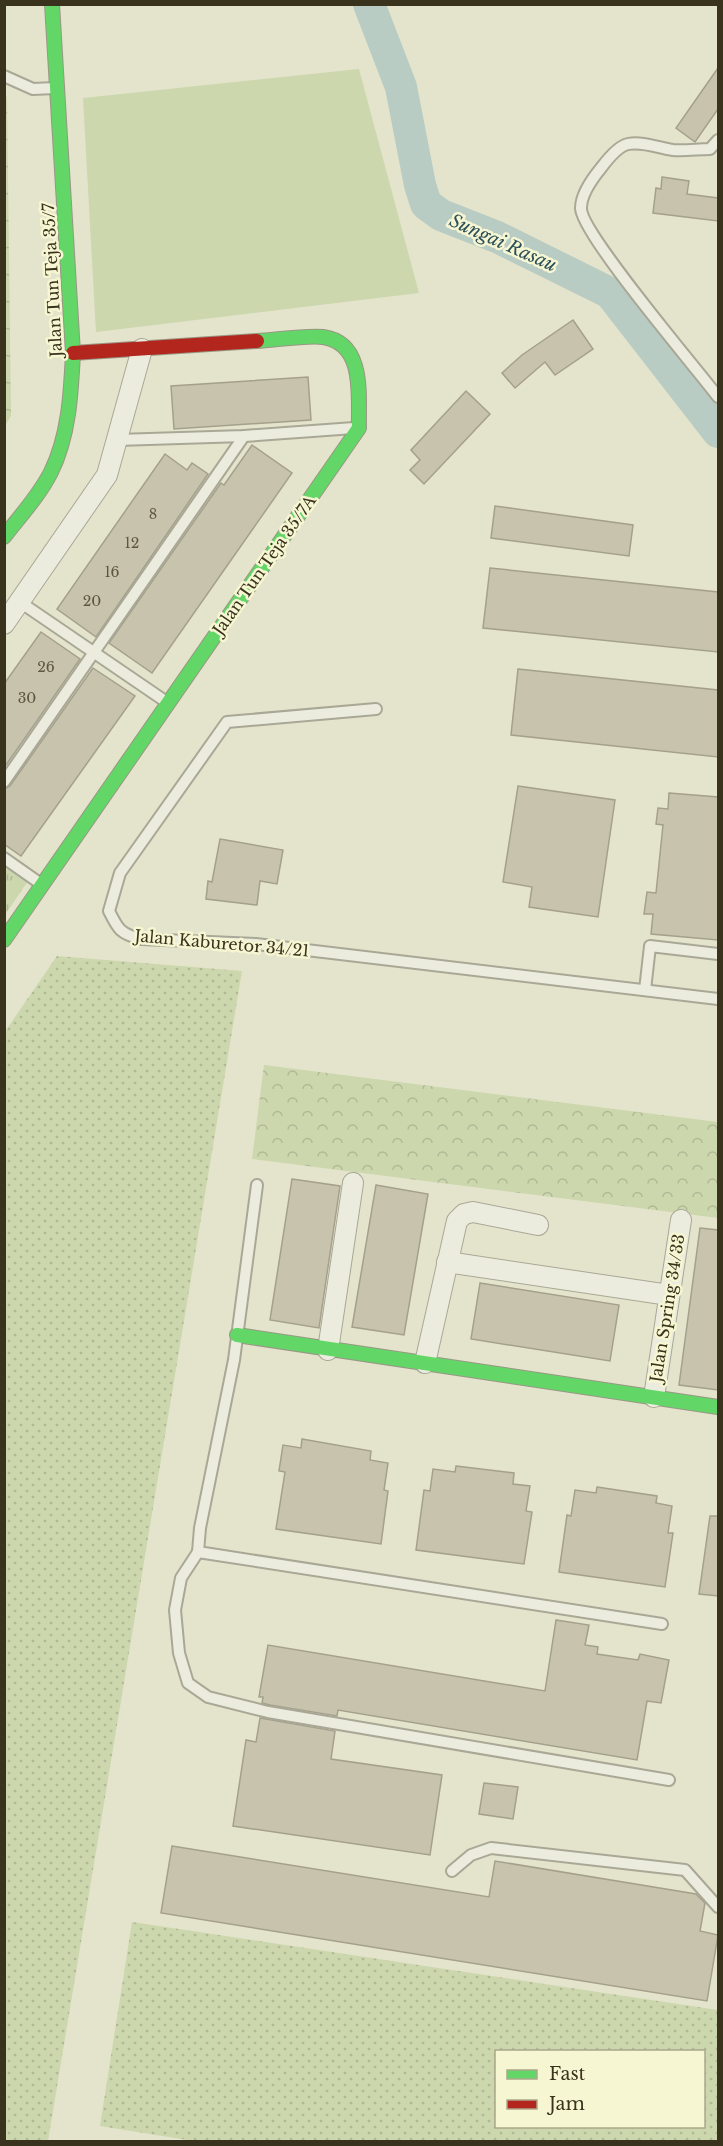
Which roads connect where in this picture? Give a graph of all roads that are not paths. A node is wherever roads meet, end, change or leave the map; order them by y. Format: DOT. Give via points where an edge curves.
graph roads {
  1 [pos="52,4"];
  2 [pos="4,75"];
  3 [pos="58,88"];
  4 [pos="718,141"];
  5 [pos="142,349"];
  6 [pos="73,353"];
  7 [pos="718,397"];
  8 [pos="359,428"];
  9 [pos="244,436"];
  10 [pos="117,440"];
  11 [pos="4,537"];
  12 [pos="20,602"];
  13 [pos="4,624"];
  14 [pos="94,652"];
  15 [pos="168,704"];
  16 [pos="376,710"];
  17 [pos="4,782"];
  18 [pos="4,858"];
  19 [pos="43,885"];
  20 [pos="4,940"];
  21 [pos="718,954"];
  22 [pos="645,990"];
  23 [pos="718,999"];
  24 [pos="353,1183"];
  25 [pos="257,1185"];
  26 [pos="681,1220"];
  27 [pos="538,1225"];
  28 [pos="447,1262"];
  29 [pos="669,1295"];
  30 [pos="237,1335"];
  31 [pos="327,1350"];
  32 [pos="425,1363"];
  33 [pos="654,1397"];
  34 [pos="718,1407"];
  35 [pos="198,1552"];
  36 [pos="662,1624"];
  37 [pos="669,1780"];
  38 [pos="452,1871"];
  39 [pos="718,1907"];
  1 -- 3 [label="street, Jalan Tun Teja 35/7"];
  2 -- 3 [label="lane" via="33,89"];
  3 -- 6 [label="street, Jalan Tun Teja 35/7"];
  4 -- 7 [label="lane" via="710,149 676,150 626,144 593,177 580,210 618,270"];
  5 -- 6 [label="street"];
  5 -- 8 [label="street" via="323,337 337,342 350,350 356,363"];
  5 -- 10 [label="street"];
  6 -- 11 [label="street, Jalan Tun Teja 35/7" via="71,404 51,472"];
  8 -- 9 [label="lane"];
  8 -- 15 [label="street, Jalan Tun Teja 35/7A"];
  9 -- 10 [label="lane"];
  9 -- 14 [label="lane"];
  10 -- 12 [label="street" via="107,476"];
  12 -- 13 [label="street"];
  12 -- 14 [label="lane"];
  14 -- 15 [label="lane"];
  14 -- 17 [label="lane"];
  15 -- 19 [label="street, Jalan Tun Teja 35/7A"];
  16 -- 22 [label="lane, Jalan Kaburetor 34/21" via="227,722 120,873 109,911 118,928 127,936 141,939 256,944"];
  18 -- 19 [label="lane"];
  19 -- 20 [label="street, Jalan Tun Teja 35/7A"];
  21 -- 22 [label="lane" via="650,946"];
  22 -- 23 [label="lane, Jalan Kaburetor 34/21"];
  24 -- 31 [label="street"];
  25 -- 30 [label="lane"];
  26 -- 29 [label="street, Jalan Spring 34/33"];
  27 -- 28 [label="street" via="473,1212 464,1214 457,1221"];
  28 -- 29 [label="street"];
  28 -- 32 [label="street"];
  29 -- 33 [label="street, Jalan Spring 34/33"];
  30 -- 31 [label="street"];
  30 -- 35 [label="lane"];
  31 -- 32 [label="street"];
  32 -- 33 [label="street"];
  33 -- 34 [label="street"];
  35 -- 36 [label="lane"];
  35 -- 37 [label="lane" via="181,1578 175,1610 179,1653 188,1683 208,1697 268,1712"];
  38 -- 39 [label="lane" via="471,1855 491,1848 685,1870"];
}
